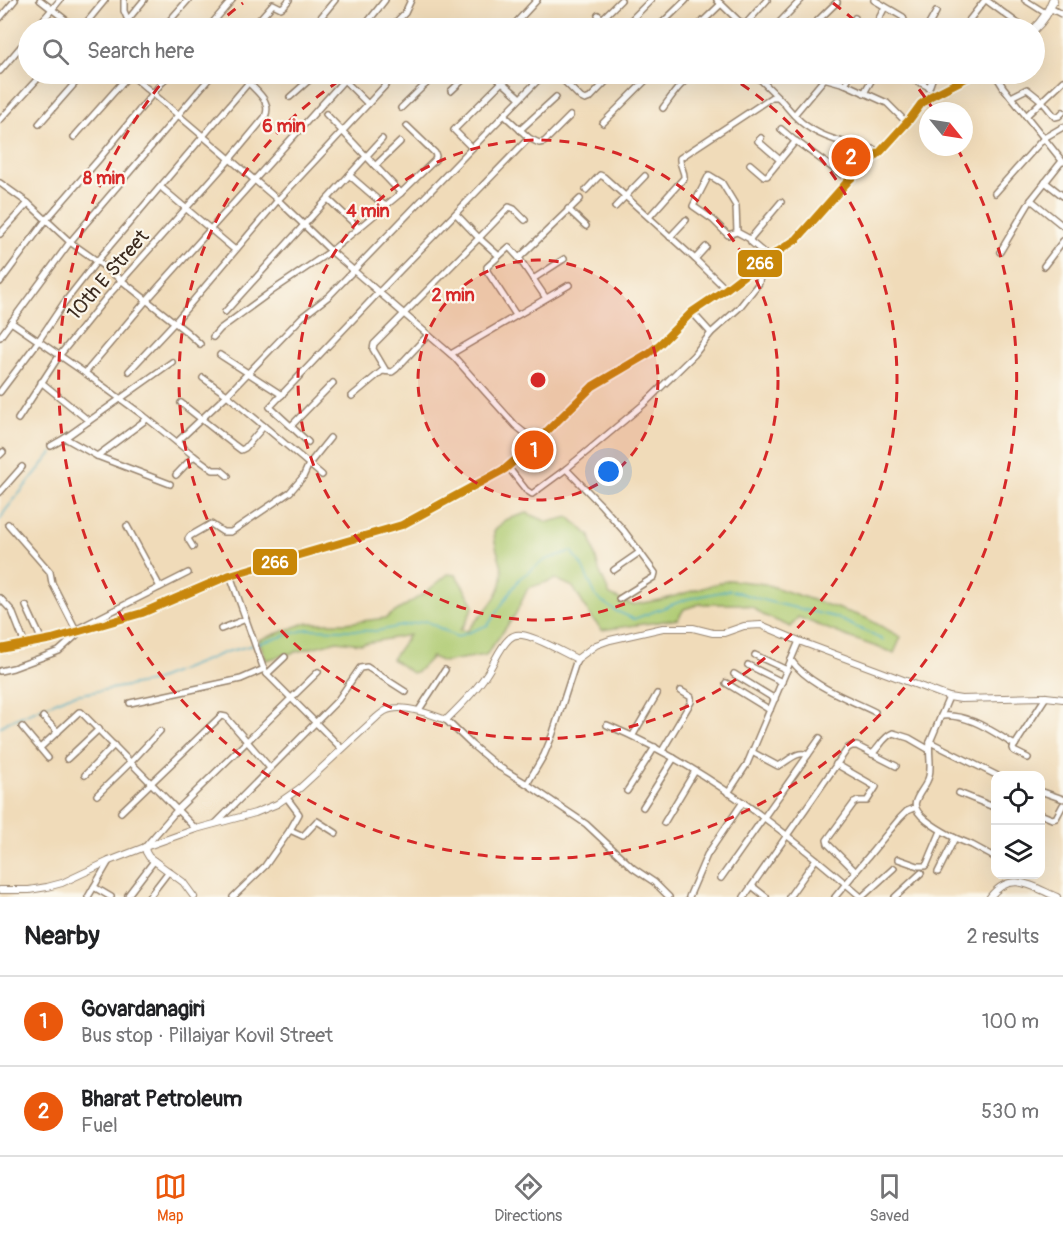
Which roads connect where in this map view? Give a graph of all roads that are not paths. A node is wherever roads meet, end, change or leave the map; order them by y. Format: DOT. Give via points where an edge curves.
graph roads {
  1 [pos="15,0"];
  2 [pos="40,0"];
  3 [pos="60,0"];
  4 [pos="105,0"];
  5 [pos="124,0"];
  6 [pos="144,0"];
  7 [pos="188,0"];
  8 [pos="232,0"];
  9 [pos="289,0"];
  10 [pos="335,0"];
  11 [pos="385,0"];
  12 [pos="411,0"];
  13 [pos="537,0"];
  14 [pos="621,0"];
  15 [pos="651,0"];
  16 [pos="766,0"];
  17 [pos="801,0"];
  18 [pos="985,0"];
  19 [pos="1025,0"];
  20 [pos="682,1"];
  21 [pos="876,1"];
  22 [pos="719,2"];
  23 [pos="837,2"];
  24 [pos="885,7"];
  25 [pos="1050,7"];
  26 [pos="52,9"];
  27 [pos="936,12"];
  28 [pos="1063,15"];
  29 [pos="600,17"];
  30 [pos="0,18"];
  31 [pos="44,18"];
  32 [pos="63,18"];
  33 [pos="90,18"];
  34 [pos="127,18"];
  35 [pos="130,18"];
  36 [pos="172,18"];
  37 [pos="217,18"];
  38 [pos="261,18"];
  39 [pos="320,18"];
  40 [pos="371,18"];
  41 [pos="400,18"];
  42 [pos="520,18"];
  43 [pos="633,18"];
  44 [pos="666,18"];
  45 [pos="705,18"];
  46 [pos="736,18"];
  47 [pos="752,18"];
  48 [pos="784,18"];
  49 [pos="820,18"];
  50 [pos="879,18"];
  51 [pos="904,18"];
  52 [pos="933,18"];
  53 [pos="971,18"];
  54 [pos="1010,18"];
  55 [pos="18,50"];
  56 [pos="0,71"];
  57 [pos="1063,81"];
  58 [pos="33,84"];
  59 [pos="74,84"];
  60 [pos="121,84"];
  61 [pos="142,84"];
  62 [pos="161,84"];
  63 [pos="204,84"];
  64 [pos="248,84"];
  65 [pos="250,84"];
  66 [pos="305,84"];
  67 [pos="340,84"];
  68 [pos="348,84"];
  69 [pos="387,84"];
  70 [pos="426,84"];
  71 [pos="458,84"];
  72 [pos="500,84"];
  73 [pos="504,84"];
  74 [pos="534,84"];
  75 [pos="568,84"];
  76 [pos="604,84"];
  77 [pos="642,84"];
  78 [pos="682,84"];
  79 [pos="765,84"];
  80 [pos="820,84"];
  81 [pos="845,84"];
  82 [pos="869,84"];
  83 [pos="918,84"];
  84 [pos="932,84"];
  85 [pos="950,84"];
  86 [pos="1001,84"];
  87 [pos="451,91"];
  88 [pos="930,92"];
  89 [pos="153,93"];
  90 [pos="864,93"];
  91 [pos="290,97"];
  92 [pos="556,97"];
  93 [pos="778,97"];
  94 [pos="1011,97"];
  95 [pos="520,98"];
  96 [pos="1042,101"];
  97 [pos="368,104"];
  98 [pos="402,108"];
  99 [pos="663,108"];
  100 [pos="1063,112"];
  101 [pos="178,114"];
  102 [pos="326,114"];
  103 [pos="794,115"];
  104 [pos="504,116"];
  105 [pos="570,116"];
  106 [pos="1026,116"];
  107 [pos="0,120"];
  108 [pos="603,123"];
  109 [pos="907,123"];
  110 [pos="39,124"];
  111 [pos="407,126"];
  112 [pos="1063,127"];
  113 [pos="781,129"];
  114 [pos="343,130"];
  115 [pos="520,130"];
  116 [pos="204,136"];
  117 [pos="74,137"];
  118 [pos="529,138"];
  119 [pos="761,138"];
  120 [pos="1044,138"];
  121 [pos="382,139"];
  122 [pos="795,141"];
  123 [pos="400,142"];
  124 [pos="472,148"];
  125 [pos="881,151"];
  126 [pos="366,157"];
  127 [pos="230,159"];
  128 [pos="780,160"];
  129 [pos="1062,162"];
  130 [pos="750,164"];
  131 [pos="375,166"];
  132 [pos="350,175"];
  133 [pos="645,176"];
  134 [pos="254,179"];
  135 [pos="849,180"];
  136 [pos="1045,182"];
  137 [pos="0,183"];
  138 [pos="163,189"];
  139 [pos="586,190"];
  140 [pos="401,193"];
  141 [pos="994,193"];
  142 [pos="626,196"];
  143 [pos="1063,196"];
  144 [pos="328,199"];
  145 [pos="580,199"];
  146 [pos="278,200"];
  147 [pos="1031,200"];
  148 [pos="28,202"];
  149 [pos="781,202"];
  150 [pos="385,206"];
  151 [pos="615,207"];
  152 [pos="186,208"];
  153 [pos="568,209"];
  154 [pos="456,214"];
  155 [pos="649,217"];
  156 [pos="46,220"];
  157 [pos="525,220"];
  158 [pos="686,220"];
  159 [pos="305,225"];
  160 [pos="586,226"];
  161 [pos="1063,226"];
  162 [pos="211,228"];
  163 [pos="359,228"];
  164 [pos="737,232"];
  165 [pos="0,234"];
  166 [pos="479,237"];
  167 [pos="670,237"];
  168 [pos="750,239"];
  169 [pos="70,242"];
  170 [pos="1063,242"];
  171 [pos="706,247"];
  172 [pos="235,250"];
  173 [pos="331,251"];
  174 [pos="1000,252"];
  175 [pos="499,256"];
  176 [pos="769,257"];
  177 [pos="519,258"];
  178 [pos="564,259"];
  179 [pos="695,259"];
  180 [pos="97,261"];
  181 [pos="756,266"];
  182 [pos="1044,266"];
  183 [pos="355,271"];
  184 [pos="533,279"];
  185 [pos="121,281"];
  186 [pos="0,282"];
  187 [pos="569,285"];
  188 [pos="726,289"];
  189 [pos="379,292"];
  190 [pos="546,298"];
  191 [pos="146,301"];
  192 [pos="225,312"];
  193 [pos="692,312"];
  194 [pos="404,314"];
  195 [pos="516,315"];
  196 [pos="11,322"];
  197 [pos="174,322"];
  198 [pos="711,333"];
  199 [pos="428,335"];
  200 [pos="0,337"];
  201 [pos="213,337"];
  202 [pos="38,341"];
  203 [pos="200,344"];
  204 [pos="451,354"];
  205 [pos="220,355"];
  206 [pos="59,356"];
  207 [pos="172,362"];
  208 [pos="129,371"];
  209 [pos="386,371"];
  210 [pos="85,373"];
  211 [pos="247,373"];
  212 [pos="203,378"];
  213 [pos="41,382"];
  214 [pos="333,383"];
  215 [pos="0,392"];
  216 [pos="227,395"];
  217 [pos="282,395"];
  218 [pos="352,396"];
  219 [pos="120,399"];
  220 [pos="181,403"];
  221 [pos="18,419"];
  222 [pos="147,419"];
  223 [pos="202,419"];
  224 [pos="89,421"];
  225 [pos="264,426"];
  226 [pos="291,426"];
  227 [pos="65,438"];
  228 [pos="330,438"];
  229 [pos="177,442"];
  230 [pos="309,442"];
  231 [pos="536,442"];
  232 [pos="51,446"];
  233 [pos="97,456"];
  234 [pos="194,456"];
  235 [pos="309,464"];
  236 [pos="22,467"];
  237 [pos="508,467"];
  238 [pos="566,469"];
  239 [pos="176,475"];
  240 [pos="322,475"];
  241 [pos="228,476"];
  242 [pos="170,484"];
  243 [pos="0,492"];
  244 [pos="8,524"];
  245 [pos="126,526"];
  246 [pos="193,547"];
  247 [pos="640,552"];
  248 [pos="614,570"];
  249 [pos="188,573"];
  250 [pos="230,575"];
  251 [pos="160,587"];
  252 [pos="0,598"];
  253 [pos="619,599"];
  254 [pos="26,606"];
  255 [pos="246,619"];
  256 [pos="221,628"];
  257 [pos="78,631"];
  258 [pos="799,640"];
  259 [pos="40,641"];
  260 [pos="25,644"];
  261 [pos="0,649"];
  262 [pos="755,655"];
  263 [pos="285,657"];
  264 [pos="577,659"];
  265 [pos="791,660"];
  266 [pos="748,665"];
  267 [pos="265,670"];
  268 [pos="445,670"];
  269 [pos="787,670"];
  270 [pos="0,671"];
  271 [pos="318,672"];
  272 [pos="734,674"];
  273 [pos="782,682"];
  274 [pos="726,683"];
  275 [pos="681,691"];
  276 [pos="406,692"];
  277 [pos="657,694"];
  278 [pos="949,697"];
  279 [pos="1046,697"];
  280 [pos="291,698"];
  281 [pos="775,699"];
  282 [pos="1063,699"];
  283 [pos="130,703"];
  284 [pos="419,710"];
  285 [pos="770,710"];
  286 [pos="875,712"];
  287 [pos="941,716"];
  288 [pos="43,717"];
  289 [pos="446,720"];
  290 [pos="315,722"];
  291 [pos="608,724"];
  292 [pos="22,727"];
  293 [pos="99,729"];
  294 [pos="160,731"];
  295 [pos="58,732"];
  296 [pos="633,735"];
  297 [pos="820,738"];
  298 [pos="247,742"];
  299 [pos="930,742"];
  300 [pos="114,745"];
  301 [pos="1016,745"];
  302 [pos="655,747"];
  303 [pos="40,748"];
  304 [pos="342,749"];
  305 [pos="928,749"];
  306 [pos="662,751"];
  307 [pos="752,752"];
  308 [pos="872,754"];
  309 [pos="807,755"];
  310 [pos="48,758"];
  311 [pos="674,758"];
  312 [pos="1028,758"];
  313 [pos="67,759"];
  314 [pos="131,762"];
  315 [pos="836,764"];
  316 [pos="896,766"];
  317 [pos="270,768"];
  318 [pos="695,771"];
  319 [pos="991,772"];
  320 [pos="85,775"];
  321 [pos="152,783"];
  322 [pos="527,784"];
  323 [pos="627,791"];
  324 [pos="1045,792"];
  325 [pos="728,793"];
  326 [pos="959,793"];
  327 [pos="97,795"];
  328 [pos="287,798"];
  329 [pos="1063,799"];
  330 [pos="743,802"];
  331 [pos="1063,805"];
  332 [pos="991,806"];
  333 [pos="643,807"];
  334 [pos="914,808"];
  335 [pos="178,809"];
  336 [pos="121,812"];
  337 [pos="1045,816"];
  338 [pos="764,818"];
  339 [pos="1056,819"];
  340 [pos="1063,822"];
  341 [pos="664,823"];
  342 [pos="214,824"];
  343 [pos="196,829"];
  344 [pos="290,830"];
  345 [pos="941,831"];
  346 [pos="336,833"];
  347 [pos="787,836"];
  348 [pos="955,838"];
  349 [pos="145,847"];
  350 [pos="991,855"];
  351 [pos="816,859"];
  352 [pos="898,859"];
  353 [pos="109,861"];
  354 [pos="154,861"];
  355 [pos="894,868"];
  356 [pos="169,871"];
  357 [pos="855,872"];
  358 [pos="938,872"];
  359 [pos="921,873"];
  360 [pos="721,878"];
  361 [pos="1012,879"];
  362 [pos="1016,879"];
  363 [pos="845,883"];
  364 [pos="752,886"];
  365 [pos="94,887"];
  366 [pos="0,890"];
  367 [pos="128,895"];
  368 [pos="88,897"];
  369 [pos="111,897"];
  370 [pos="149,897"];
  371 [pos="194,897"];
  372 [pos="233,897"];
  373 [pos="669,897"];
  374 [pos="689,897"];
  375 [pos="744,897"];
  376 [pos="766,897"];
  377 [pos="789,897"];
  378 [pos="835,897"];
  379 [pos="862,897"];
  380 [pos="895,897"];
  381 [pos="990,897"];
  382 [pos="1057,897"];
  1 -- 30 [label="street"];
  2 -- 26 [label="street"];
  3 -- 26 [label="street"];
  4 -- 33 [label="street"];
  5 -- 34 [label="street"];
  6 -- 35 [label="street"];
  7 -- 36 [label="street"];
  8 -- 37 [label="street"];
  9 -- 38 [label="street" via="281,8 273,4"];
  10 -- 39 [label="street"];
  11 -- 40 [label="street"];
  12 -- 41 [label="street"];
  13 -- 42 [label="street"];
  14 -- 29 [label="street"];
  15 -- 43 [label="street"];
  16 -- 47 [label="street"];
  17 -- 48 [label="street"];
  18 -- 53 [label="street"];
  18 -- 54 [label="street"];
  19 -- 25 [label="street"];
  20 -- 44 [label="street"];
  21 -- 24 [label="street"];
  22 -- 45 [label="street"];
  22 -- 46 [label="street"];
  23 -- 49 [label="street"];
  24 -- 50 [label="street"];
  24 -- 51 [label="street"];
  25 -- 28 [label="street"];
  26 -- 31 [label="street"];
  26 -- 32 [label="street"];
  27 -- 52 [label="street"];
  55 -- 56 [label="street"];
  57 -- 96 [label="street"];
  58 -- 107 [label="street"];
  59 -- 110 [label="street"];
  60 -- 117 [label="street"];
  61 -- 89 [label="street"];
  62 -- 89 [label="street"];
  63 -- 101 [label="street"];
  64 -- 116 [label="street"];
  65 -- 127 [label="street, 10th E Street" via="266,101 268,111"];
  66 -- 91 [label="street"];
  67 -- 134 [label="street"];
  68 -- 97 [label="street"];
  69 -- 97 [label="street"];
  70 -- 98 [label="street"];
  71 -- 87 [label="street"];
  72 -- 124 [label="street" via="454,130"];
  73 -- 95 [label="street"];
  74 -- 95 [label="street"];
  75 -- 76 [label="street" via="585,100"];
  77 -- 108 [label="street"];
  78 -- 99 [label="street"];
  79 -- 93 [label="street"];
  80 -- 103 [label="street"];
  81 -- 90 [label="street"];
  82 -- 90 [label="street"];
  83 -- 88 [label="street"];
  84 -- 88 [label="street"];
  85 -- 88 [label="main road"];
  86 -- 94 [label="street"];
  88 -- 109 [label="main road"];
  89 -- 101 [label="street"];
  89 -- 156 [label="street"];
  90 -- 109 [label="street" via="887,103"];
  92 -- 115 [label="street"];
  93 -- 103 [label="street"];
  93 -- 155 [label="street" via="772,97 680,158 684,178"];
  94 -- 96 [label="street" via="1027,89"];
  94 -- 106 [label="street"];
  95 -- 104 [label="street"];
  96 -- 100 [label="street" via="1055,117"];
  96 -- 106 [label="street"];
  97 -- 114 [label="street"];
  101 -- 116 [label="street"];
  101 -- 169 [label="street"];
  102 -- 114 [label="street"];
  103 -- 125 [label="street" via="828,138"];
  104 -- 115 [label="street"];
  104 -- 124 [label="street"];
  105 -- 118 [label="street" via="544,142"];
  106 -- 120 [label="street"];
  109 -- 125 [label="main road"];
  111 -- 140 [label="street" via="436,156"];
  112 -- 120 [label="street"];
  113 -- 122 [label="street"];
  114 -- 126 [label="street"];
  114 -- 146 [label="street"];
  115 -- 118 [label="street"];
  116 -- 127 [label="street"];
  116 -- 180 [label="street"];
  118 -- 154 [label="street"];
  119 -- 128 [label="street" via="758,141"];
  120 -- 129 [label="street"];
  120 -- 141 [label="street"];
  121 -- 126 [label="street"];
  122 -- 128 [label="street"];
  122 -- 135 [label="street"];
  123 -- 131 [label="street"];
  124 -- 183 [label="street"];
  125 -- 135 [label="main road"];
  126 -- 131 [label="street"];
  126 -- 132 [label="street"];
  127 -- 134 [label="street"];
  127 -- 152 [label="street, 10th E Street"];
  128 -- 130 [label="street" via="764,177"];
  129 -- 136 [label="street"];
  131 -- 140 [label="street"];
  132 -- 144 [label="street"];
  132 -- 150 [label="street"];
  133 -- 142 [label="street"];
  134 -- 146 [label="street"];
  134 -- 162 [label="street"];
  135 -- 176 [label="main road" via="797,239"];
  136 -- 143 [label="street"];
  136 -- 147 [label="street"];
  137 -- 148 [label="street"];
  138 -- 152 [label="street"];
  139 -- 142 [label="street" via="600,176"];
  140 -- 150 [label="street"];
  142 -- 151 [label="street"];
  142 -- 155 [label="street"];
  144 -- 159 [label="street"];
  144 -- 163 [label="street"];
  145 -- 153 [label="street"];
  146 -- 159 [label="street"];
  146 -- 172 [label="street"];
  147 -- 161 [label="street"];
  147 -- 174 [label="street"];
  148 -- 156 [label="street"];
  148 -- 165 [label="street"];
  149 -- 168 [label="street"];
  150 -- 163 [label="street"];
  152 -- 162 [label="street"];
  152 -- 185 [label="street, 10th E Street"];
  153 -- 160 [label="street"];
  153 -- 177 [label="street"];
  154 -- 166 [label="street"];
  154 -- 189 [label="street"];
  155 -- 167 [label="street"];
  156 -- 169 [label="street"];
  156 -- 186 [label="street"];
  157 -- 166 [label="street" via="509,207"];
  158 -- 167 [label="street"];
  159 -- 173 [label="street"];
  159 -- 192 [label="street"];
  162 -- 172 [label="street"];
  162 -- 191 [label="street"];
  163 -- 173 [label="street"];
  164 -- 164 [label="street" via="736,206 722,183 709,175 693,206 728,235"];
  164 -- 168 [label="street"];
  166 -- 175 [label="street"];
  166 -- 194 [label="street"];
  167 -- 179 [label="street"];
  168 -- 176 [label="street"];
  169 -- 180 [label="street"];
  169 -- 196 [label="street"];
  170 -- 182 [label="street"];
  171 -- 179 [label="street"];
  172 -- 197 [label="street"];
  173 -- 183 [label="street"];
  173 -- 201 [label="street"];
  175 -- 177 [label="street" via="509,247"];
  175 -- 195 [label="street" via="487,271"];
  176 -- 181 [label="main road"];
  177 -- 184 [label="street"];
  178 -- 184 [label="street"];
  179 -- 188 [label="street"];
  180 -- 185 [label="street"];
  180 -- 202 [label="street"];
  181 -- 188 [label="main road"];
  181 -- 198 [label="street" via="759,283"];
  183 -- 189 [label="street"];
  183 -- 211 [label="street"];
  184 -- 190 [label="street"];
  185 -- 191 [label="street"];
  185 -- 206 [label="street, 10th E Street"];
  187 -- 190 [label="street"];
  188 -- 193 [label="main road"];
  189 -- 194 [label="street"];
  189 -- 217 [label="street"];
  190 -- 195 [label="street"];
  191 -- 197 [label="street"];
  191 -- 210 [label="street"];
  193 -- 198 [label="street"];
  193 -- 231 [label="main road" via="649,353 593,386"];
  194 -- 199 [label="street"];
  194 -- 209 [label="street" via="374,344 373,350"];
  195 -- 204 [label="street"];
  196 -- 200 [label="street"];
  196 -- 202 [label="street"];
  197 -- 203 [label="street"];
  197 -- 208 [label="street"];
  198 -- 238 [label="street" via="644,404"];
  199 -- 204 [label="street"];
  199 -- 209 [label="street" via="396,369"];
  202 -- 206 [label="street"];
  202 -- 215 [label="street"];
  204 -- 231 [label="street" via="509,419"];
  205 -- 211 [label="street"];
  206 -- 210 [label="street"];
  206 -- 213 [label="street, 10th E Street"];
  207 -- 219 [label="street"];
  209 -- 218 [label="street"];
  210 -- 219 [label="street"];
  211 -- 216 [label="street"];
  211 -- 217 [label="street"];
  212 -- 216 [label="street"];
  213 -- 221 [label="street, 10th E Street"];
  213 -- 224 [label="street"];
  214 -- 226 [label="street"];
  216 -- 223 [label="street"];
  216 -- 225 [label="street"];
  217 -- 226 [label="street" via="270,407"];
  219 -- 222 [label="street"];
  219 -- 224 [label="street"];
  220 -- 223 [label="street"];
  222 -- 229 [label="street"];
  222 -- 233 [label="street"];
  223 -- 225 [label="street" via="241,450"];
  223 -- 229 [label="street"];
  224 -- 227 [label="street"];
  225 -- 235 [label="street"];
  226 -- 230 [label="street"];
  227 -- 232 [label="street"];
  227 -- 233 [label="street"];
  228 -- 235 [label="street"];
  229 -- 234 [label="street"];
  231 -- 237 [label="main road"];
  233 -- 242 [label="street"];
  234 -- 239 [label="street"];
  234 -- 241 [label="street"];
  235 -- 240 [label="street"];
  235 -- 246 [label="street" via="285,496 231,532 211,524 196,532 188,539"];
  236 -- 243 [label="street"];
  237 -- 238 [label="street" via="532,494"];
  237 -- 250 [label="main road" via="402,525"];
  238 -- 247 [label="street"];
  244 -- 257 [label="street" via="50,572"];
  245 -- 251 [label="street"];
  247 -- 248 [label="street"];
  247 -- 253 [label="street" via="655,575"];
  249 -- 251 [label="street"];
  250 -- 255 [label="street"];
  250 -- 257 [label="main road" via="142,613"];
  251 -- 257 [label="street"];
  252 -- 260 [label="street" via="12,611"];
  254 -- 259 [label="street"];
  255 -- 256 [label="street"];
  255 -- 267 [label="street"];
  257 -- 259 [label="main road"];
  257 -- 270 [label="street" via="59,651"];
  258 -- 264 [label="street" via="751,624 724,633 663,628 596,645"];
  258 -- 265 [label="street"];
  258 -- 278 [label="street"];
  259 -- 260 [label="main road"];
  260 -- 261 [label="main road"];
  262 -- 269 [label="street"];
  263 -- 267 [label="street"];
  264 -- 289 [label="street" via="532,638 515,635 503,646 472,694"];
  264 -- 322 [label="street" via="552,736"];
  265 -- 269 [label="street"];
  265 -- 286 [label="street" via="816,683"];
  266 -- 273 [label="street"];
  267 -- 280 [label="street"];
  267 -- 283 [label="street" via="242,679"];
  268 -- 284 [label="street"];
  269 -- 273 [label="street"];
  271 -- 280 [label="street"];
  272 -- 281 [label="street"];
  273 -- 281 [label="street"];
  274 -- 285 [label="street"];
  275 -- 306 [label="street" via="691,697 691,702"];
  276 -- 290 [label="street" via="363,667"];
  277 -- 296 [label="street"];
  278 -- 279 [label="street"];
  278 -- 287 [label="street"];
  279 -- 282 [label="street"];
  279 -- 301 [label="street"];
  280 -- 290 [label="street"];
  280 -- 298 [label="street"];
  281 -- 285 [label="street"];
  284 -- 289 [label="street"];
  284 -- 304 [label="street" via="386,710"];
  285 -- 307 [label="street"];
  287 -- 299 [label="street"];
  287 -- 301 [label="street" via="970,720"];
  288 -- 295 [label="street"];
  289 -- 322 [label="street" via="496,765"];
  290 -- 304 [label="street"];
  290 -- 317 [label="street"];
  291 -- 296 [label="street"];
  292 -- 303 [label="street"];
  293 -- 295 [label="street" via="80,711"];
  293 -- 300 [label="street"];
  293 -- 313 [label="street"];
  294 -- 314 [label="street"];
  295 -- 303 [label="street"];
  296 -- 302 [label="street"];
  297 -- 309 [label="street"];
  298 -- 317 [label="street"];
  298 -- 321 [label="street" via="223,715"];
  298 -- 335 [label="street"];
  299 -- 305 [label="street"];
  299 -- 319 [label="street"];
  300 -- 314 [label="street"];
  300 -- 320 [label="street"];
  301 -- 312 [label="street" via="1014,751"];
  302 -- 306 [label="street"];
  302 -- 323 [label="street"];
  303 -- 310 [label="street"];
  304 -- 328 [label="street"];
  305 -- 308 [label="street" via="893,733"];
  305 -- 334 [label="street" via="929,775"];
  306 -- 311 [label="street"];
  307 -- 309 [label="street" via="778,766 799,753"];
  307 -- 325 [label="street"];
  308 -- 315 [label="street" via="852,746"];
  308 -- 316 [label="street"];
  309 -- 338 [label="street"];
  311 -- 318 [label="street"];
  311 -- 333 [label="street"];
  314 -- 321 [label="street"];
  314 -- 327 [label="street"];
  315 -- 347 [label="street"];
  315 -- 357 [label="street" via="876,787 867,801 856,802 827,840"];
  317 -- 342 [label="street"];
  318 -- 325 [label="street"];
  318 -- 341 [label="street"];
  321 -- 335 [label="street"];
  321 -- 336 [label="street"];
  322 -- 373 [label="street" via="586,824"];
  324 -- 329 [label="street"];
  325 -- 330 [label="street"];
  326 -- 332 [label="street"];
  328 -- 342 [label="street" via="255,813"];
  328 -- 344 [label="street" via="299,814"];
  330 -- 338 [label="street"];
  330 -- 374 [label="street" via="707,855"];
  331 -- 339 [label="street"];
  334 -- 345 [label="street"];
  334 -- 357 [label="street" via="900,818"];
  335 -- 343 [label="street"];
  335 -- 349 [label="street"];
  337 -- 339 [label="street"];
  338 -- 347 [label="street"];
  338 -- 360 [label="street"];
  339 -- 340 [label="street"];
  342 -- 343 [label="street"];
  343 -- 349 [label="street"];
  344 -- 346 [label="street" via="303,836 316,821"];
  344 -- 372 [label="street" via="265,866"];
  345 -- 348 [label="street"];
  345 -- 352 [label="street" via="925,866"];
  347 -- 351 [label="street"];
  347 -- 364 [label="street"];
  348 -- 350 [label="street"];
  348 -- 358 [label="street"];
  349 -- 353 [label="street"];
  349 -- 354 [label="street"];
  351 -- 363 [label="street"];
  351 -- 377 [label="street"];
  353 -- 365 [label="street"];
  353 -- 366 [label="street" via="47,887"];
  354 -- 356 [label="street"];
  354 -- 367 [label="street"];
  355 -- 379 [label="street"];
  356 -- 370 [label="street"];
  356 -- 371 [label="street"];
  357 -- 363 [label="street"];
  359 -- 380 [label="street"];
  361 -- 381 [label="street"];
  362 -- 382 [label="street"];
  363 -- 378 [label="street"];
  363 -- 379 [label="street"];
  364 -- 375 [label="street"];
  364 -- 376 [label="street"];
  365 -- 368 [label="street"];
  365 -- 369 [label="street"];
}
